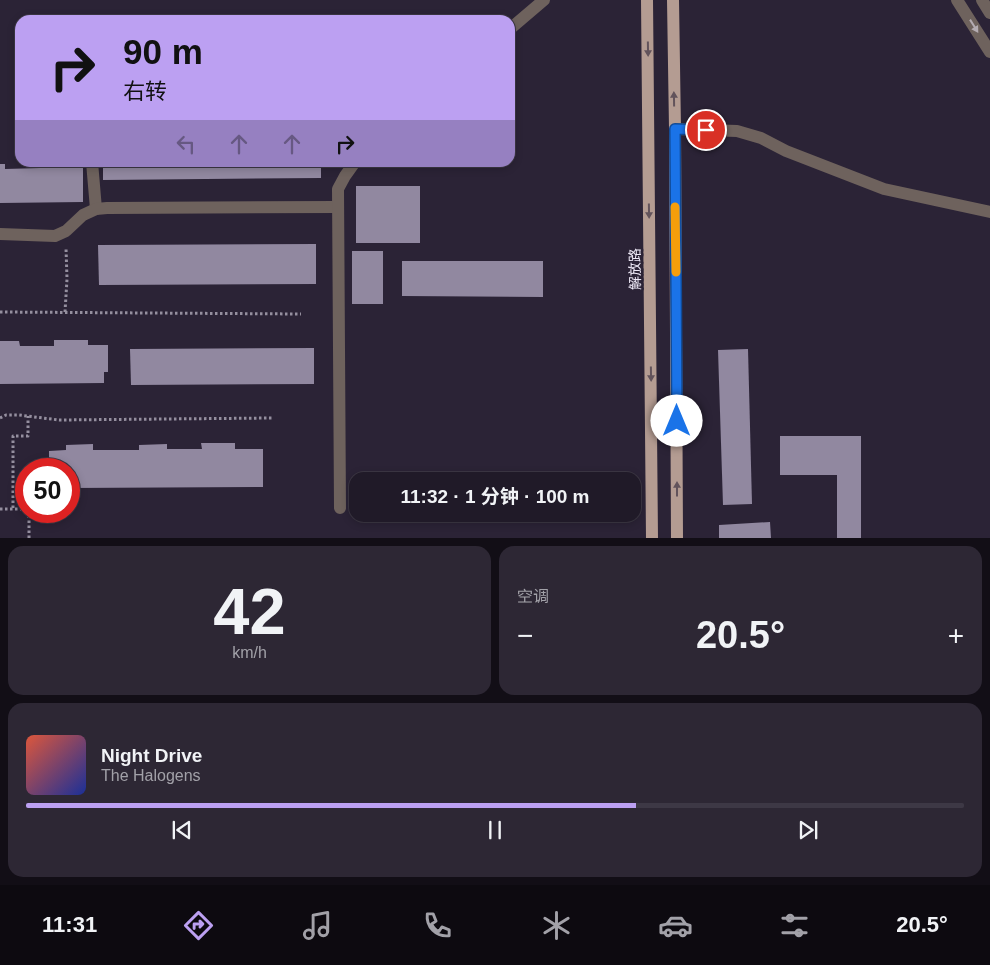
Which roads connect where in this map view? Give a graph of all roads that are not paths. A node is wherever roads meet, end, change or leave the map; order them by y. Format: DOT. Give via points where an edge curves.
graph roads {
  1 [pos="544,0"];
  2 [pos="647,0"];
  3 [pos="673,0"];
  4 [pos="958,0"];
  5 [pos="982,0"];
  6 [pos="990,13"];
  7 [pos="515,24"];
  8 [pos="990,52"];
  9 [pos="675,129"];
  10 [pos="92,167"];
  11 [pos="351,167"];
  12 [pos="338,207"];
  13 [pos="96,210"];
  14 [pos="990,212"];
  15 [pos="0,234"];
  16 [pos="340,508"];
  17 [pos="652,538"];
  18 [pos="677,538"];
  1 -- 7 [label="street"];
  2 -- 17 [label="main road, 解放路, one-way"];
  9 -- 3 [label="main road, one-way"];
  4 -- 8 [label="street, one-way"];
  5 -- 6 [label="street"];
  9 -- 14 [label="street" via="737,131 884,189"];
  18 -- 9 [label="main road, one-way"];
  10 -- 13 [label="street"];
  11 -- 12 [label="street" via="338,189"];
  12 -- 13 [label="street"];
  12 -- 16 [label="street"];
  13 -- 15 [label="street" via="83,215 66,231 55,236"];
}
